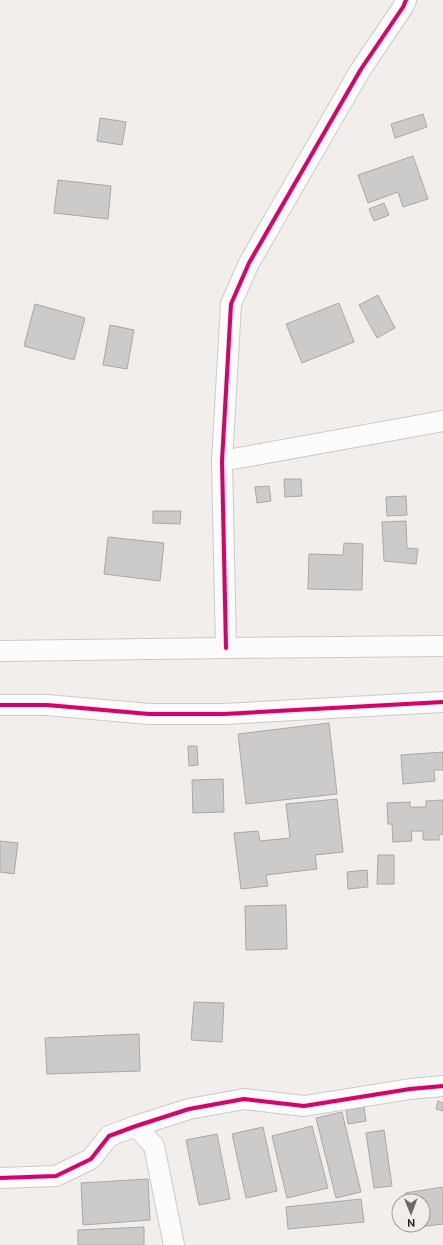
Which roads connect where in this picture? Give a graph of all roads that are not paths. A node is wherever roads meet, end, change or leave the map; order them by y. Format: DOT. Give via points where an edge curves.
graph roads {
  1 [pos="406,0"];
  2 [pos="443,421"];
  3 [pos="222,461"];
  4 [pos="443,646"];
  5 [pos="226,648"];
  6 [pos="0,651"];
  7 [pos="443,702"];
  8 [pos="0,705"];
  9 [pos="443,1086"];
  10 [pos="136,1126"];
  11 [pos="0,1178"];
  12 [pos="174,1245"];
  1 -- 3 [label="street" via="361,69 249,263 231,304"];
  2 -- 3 [label="street"];
  3 -- 5 [label="street"];
  4 -- 5 [label="street"];
  5 -- 6 [label="street"];
  7 -- 8 [label="street" via="224,714 149,714 47,705"];
  9 -- 10 [label="street" via="304,1106 244,1099 188,1109"];
  10 -- 11 [label="street" via="109,1136 91,1159 56,1176"];
  10 -- 12 [label="street" via="154,1146"];
}
